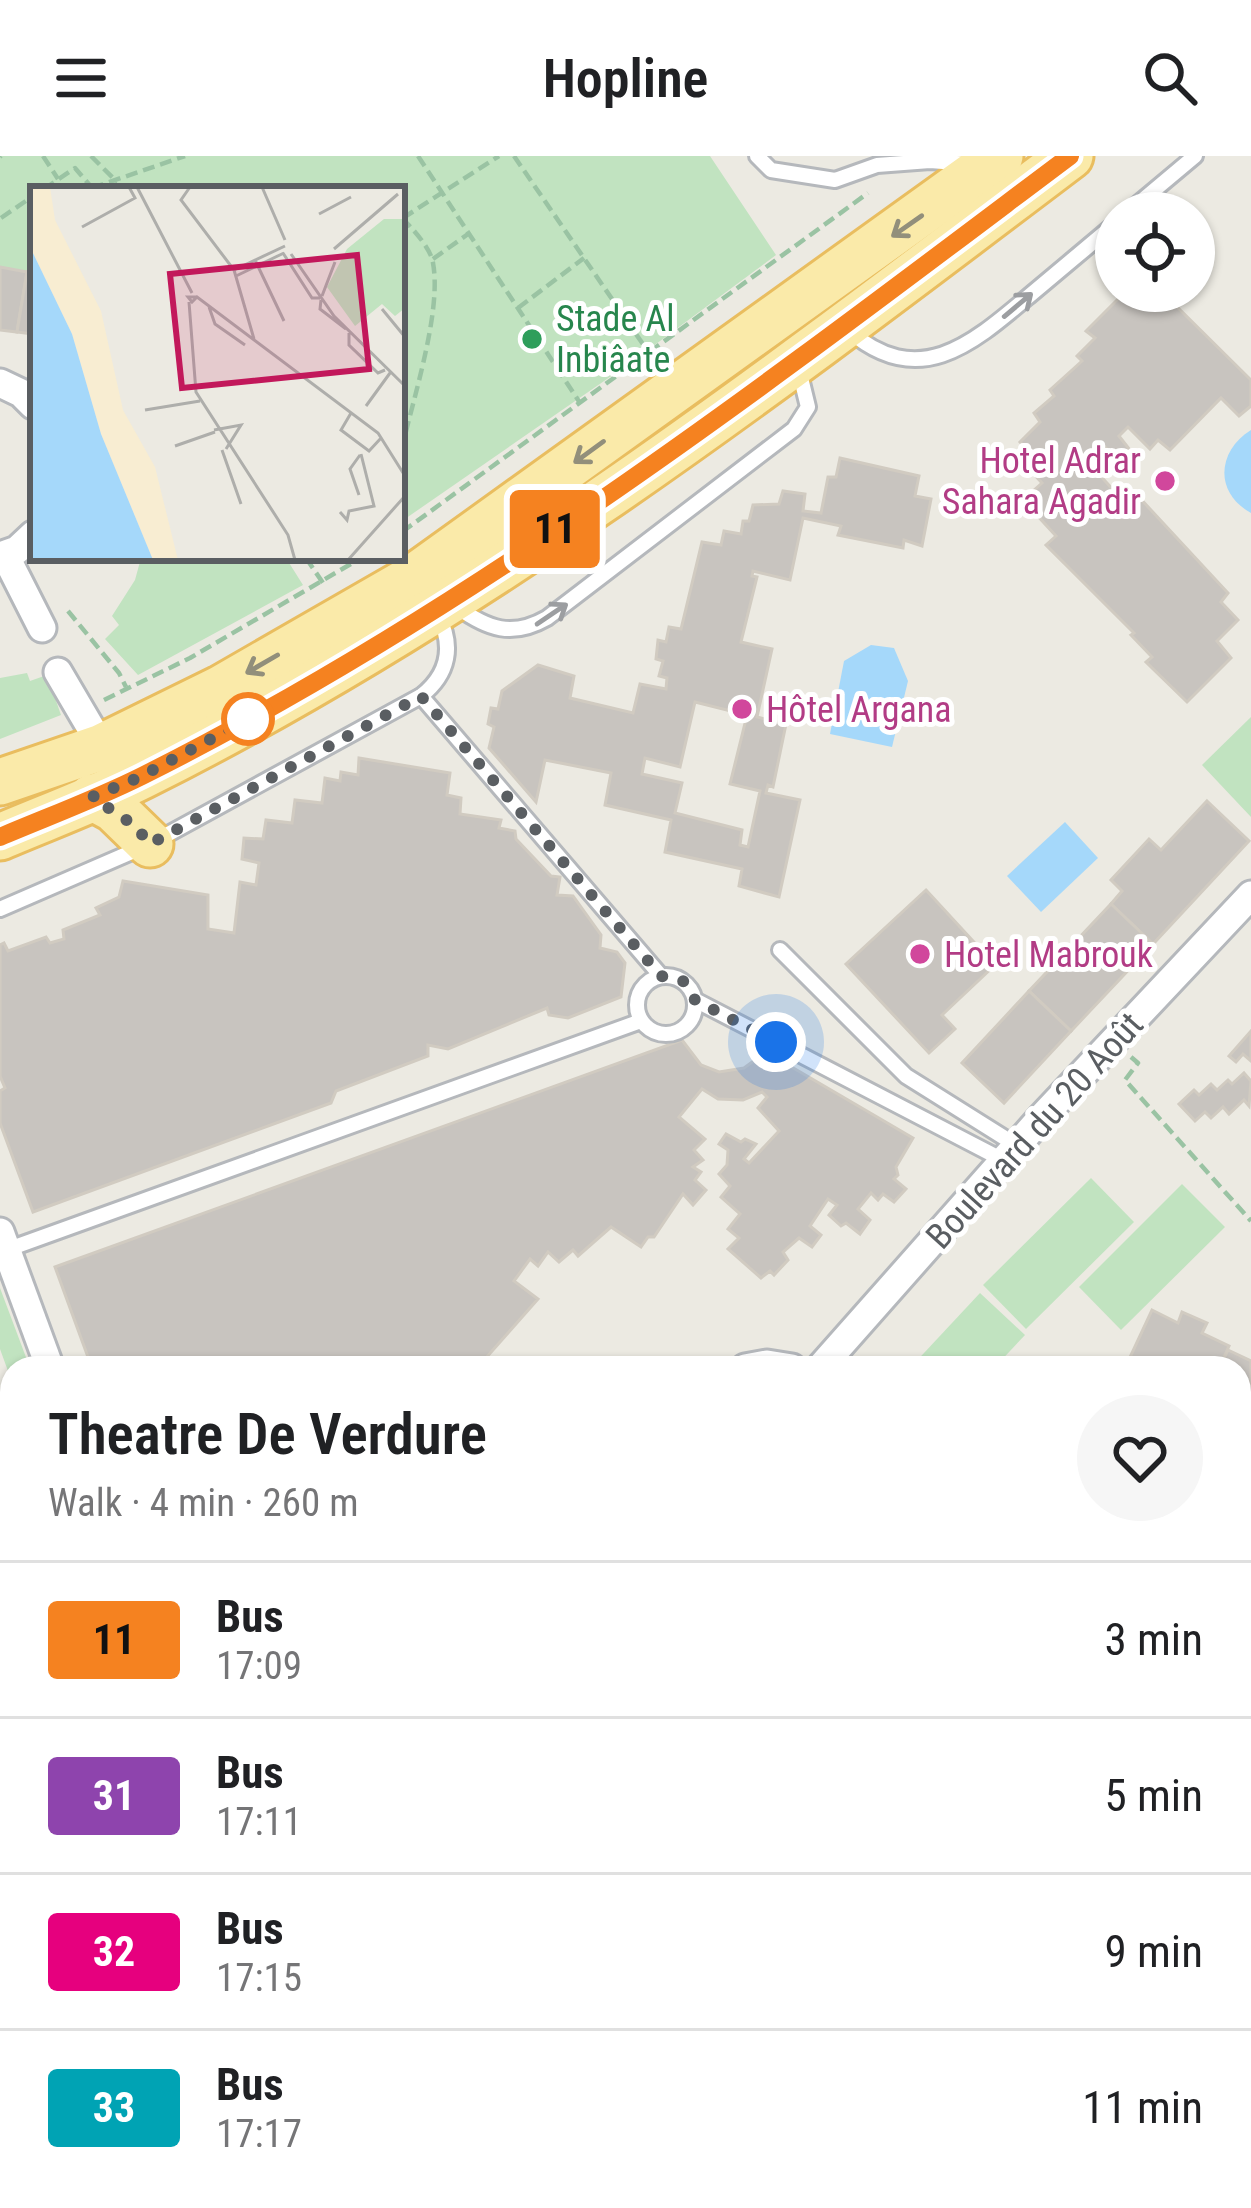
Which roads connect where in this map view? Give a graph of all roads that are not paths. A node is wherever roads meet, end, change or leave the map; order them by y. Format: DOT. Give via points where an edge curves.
graph roads {
  1 [pos="757,156"];
  2 [pos="1070,156"];
  3 [pos="1195,156"];
  4 [pos="994,161"];
  5 [pos="1152,192"];
  6 [pos="1095,241"];
  7 [pos="844,327"];
  8 [pos="796,361"];
  9 [pos="0,383"];
  10 [pos="30,402"];
  11 [pos="30,538"];
  12 [pos="2,555"];
  13 [pos="424,587"];
  14 [pos="42,628"];
  15 [pos="58,672"];
  16 [pos="421,696"];
  17 [pos="90,730"];
  18 [pos="0,782"];
  19 [pos="92,797"];
  20 [pos="0,837"];
  21 [pos="150,844"];
  22 [pos="1251,895"];
  23 [pos="0,909"];
  24 [pos="780,950"];
  25 [pos="661,976"];
  26 [pos="695,1000"];
  27 [pos="641,1022"];
  28 [pos="1010,1153"];
  29 [pos="2,1245"];
  30 [pos="45,1356"];
  31 [pos="831,1356"];
  1 -- 4 [label="lane" via="771,170 835,180 877,165"];
  2 -- 7 [label="main road"];
  3 -- 5 [label="lane"];
  4 -- 13 [label="main road, one-way"];
  7 -- 6 [label="lane, one-way" via="869,348 904,360 941,357 975,342"];
  7 -- 8 [label="main road"];
  8 -- 13 [label="main road" via="636,476"];
  13 -- 8 [label="lane, one-way" via="494,629 548,618 794,429 808,407"];
  9 -- 10 [label="street"];
  11 -- 12 [label="street"];
  12 -- 14 [label="street"];
  13 -- 16 [label="lane" via="448,658"];
  13 -- 17 [label="main road, one-way" via="220,689"];
  13 -- 19 [label="main road" via="237,725"];
  15 -- 17 [label="street"];
  16 -- 21 [label="lane"];
  16 -- 25 [label="lane"];
  17 -- 18 [label="main road"];
  19 -- 20 [label="main road"];
  19 -- 21 [label="main road"];
  21 -- 23 [label="lane"];
  22 -- 28 [label="street, Boulevard du 20 Août"];
  24 -- 28 [label="lane" via="906,1076"];
  25 -- 26 [label="lane" via="683,981"];
  25 -- 27 [label="lane" via="637,999"];
  26 -- 27 [label="lane" via="690,1023 671,1035"];
  26 -- 28 [label="lane"];
  27 -- 29 [label="lane"];
  28 -- 31 [label="street, Boulevard du 20 Août"];
  29 -- 30 [label="street"];
}
